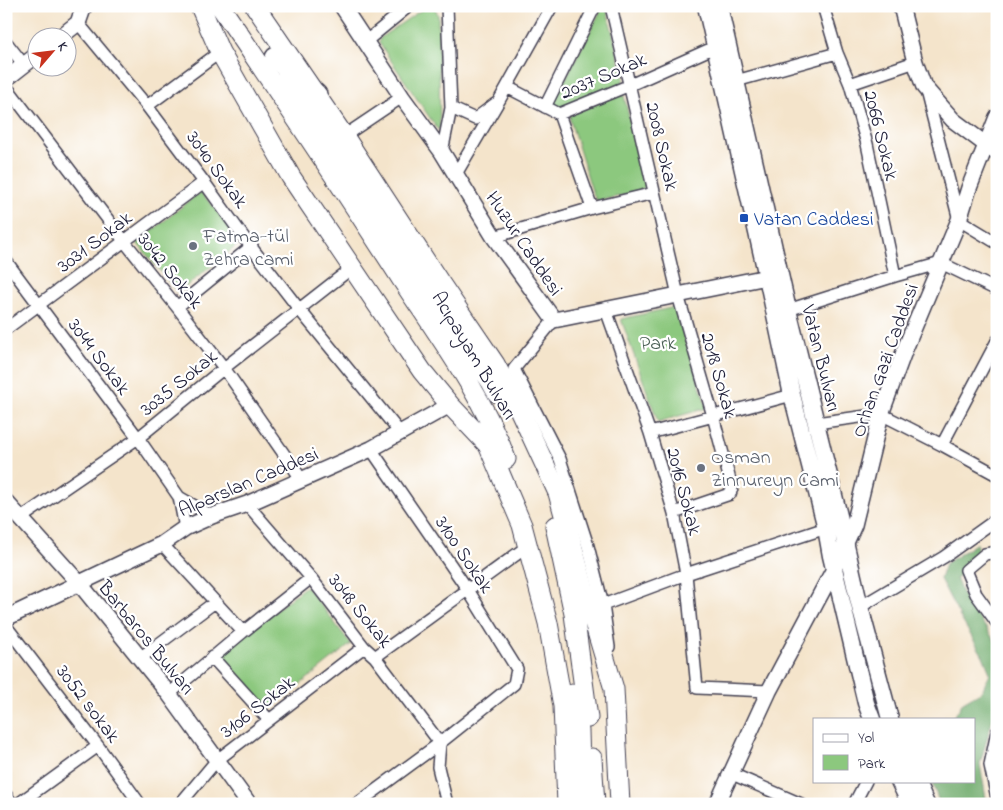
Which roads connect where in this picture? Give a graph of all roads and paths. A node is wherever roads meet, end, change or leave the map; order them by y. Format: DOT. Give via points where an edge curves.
graph roads {
  1 [pos="84,6"];
  2 [pos="200,6"];
  3 [pos="220,6"];
  4 [pos="242,6"];
  5 [pos="254,6"];
  6 [pos="342,6"];
  7 [pos="409,6"];
  8 [pos="447,6"];
  9 [pos="552,6"];
  10 [pos="595,6"];
  11 [pos="611,6"];
  12 [pos="706,6"];
  13 [pos="719,6"];
  14 [pos="900,6"];
  15 [pos="825,7"];
  16 [pos="78,23"];
  17 [pos="72,28"];
  18 [pos="6,42"];
  19 [pos="365,42"];
  20 [pos="715,47"];
  21 [pos="220,52"];
  22 [pos="837,53"];
  23 [pos="276,58"];
  24 [pos="28,62"];
  25 [pos="915,62"];
  26 [pos="24,65"];
  27 [pos="6,79"];
  28 [pos="736,81"];
  29 [pos="850,84"];
  30 [pos="6,86"];
  31 [pos="630,86"];
  32 [pos="507,87"];
  33 [pos="924,87"];
  34 [pos="316,95"];
  35 [pos="402,97"];
  36 [pos="500,99"];
  37 [pos="148,106"];
  38 [pos="545,107"];
  39 [pos="451,108"];
  40 [pos="559,114"];
  41 [pos="997,117"];
  42 [pos="344,136"];
  43 [pos="991,149"];
  44 [pos="442,152"];
  45 [pos="456,174"];
  46 [pos="204,182"];
  47 [pos="654,192"];
  48 [pos="592,208"];
  49 [pos="959,220"];
  50 [pos="494,237"];
  51 [pos="125,242"];
  52 [pos="997,243"];
  53 [pos="252,246"];
  54 [pos="6,260"];
  55 [pos="940,263"];
  56 [pos="353,267"];
  57 [pos="895,276"];
  58 [pos="768,277"];
  59 [pos="997,290"];
  60 [pos="678,295"];
  61 [pos="39,305"];
  62 [pos="178,307"];
  63 [pos="299,309"];
  64 [pos="606,310"];
  65 [pos="788,310"];
  66 [pos="554,320"];
  67 [pos="6,329"];
  68 [pos="997,341"];
  69 [pos="224,368"];
  70 [pos="792,395"];
  71 [pos="450,405"];
  72 [pos="881,414"];
  73 [pos="713,416"];
  74 [pos="816,423"];
  75 [pos="650,433"];
  76 [pos="401,434"];
  77 [pos="138,438"];
  78 [pos="942,444"];
  79 [pos="371,450"];
  80 [pos="997,475"];
  81 [pos="302,480"];
  82 [pos="179,497"];
  83 [pos="6,502"];
  84 [pos="248,504"];
  85 [pos="674,513"];
  86 [pos="212,516"];
  87 [pos="21,518"];
  88 [pos="997,519"];
  89 [pos="186,528"];
  90 [pos="826,528"];
  91 [pos="162,544"];
  92 [pos="846,544"];
  93 [pos="528,546"];
  94 [pos="997,552"];
  95 [pos="834,569"];
  96 [pos="686,574"];
  97 [pos="311,578"];
  98 [pos="80,584"];
  99 [pos="468,590"];
  100 [pos="215,602"];
  101 [pos="604,604"];
  102 [pos="860,608"];
  103 [pos="6,618"];
  104 [pos="997,622"];
  105 [pos="6,626"];
  106 [pos="242,632"];
  107 [pos="364,647"];
  108 [pos="375,657"];
  109 [pos="140,658"];
  110 [pos="212,658"];
  111 [pos="614,689"];
  112 [pos="768,691"];
  113 [pos="169,694"];
  114 [pos="872,718"];
  115 [pos="890,718"];
  116 [pos="269,720"];
  117 [pos="997,732"];
  118 [pos="440,743"];
  119 [pos="98,746"];
  120 [pos="216,760"];
  121 [pos="730,773"];
  122 [pos="865,782"];
  123 [pos="899,782"];
  124 [pos="916,782"];
  125 [pos="6,795"];
  126 [pos="997,798"];
  127 [pos="12,804"];
  128 [pos="18,804"];
  129 [pos="140,804"];
  130 [pos="180,804"];
  131 [pos="249,804"];
  132 [pos="357,804"];
  133 [pos="447,804"];
  134 [pos="568,804"];
  135 [pos="581,804"];
  136 [pos="595,804"];
  137 [pos="620,804"];
  138 [pos="716,804"];
  139 [pos="801,804"];
  140 [pos="854,804"];
  141 [pos="910,804"];
  142 [pos="926,804"];
  1 -- 16 [label="street"];
  2 -- 21 [label="main road"];
  3 -- 135 [label="main road, Acıpayam Bulvarı" via="474,390 498,436 538,544 558,623 579,731"];
  4 -- 23 [label="main road, Acıpayam Bulvarı"];
  5 -- 34 [label="main road"];
  6 -- 19 [label="street, Huzur Caddesi"];
  7 -- 19 [label="street"];
  8 -- 39 [label="street"];
  9 -- 32 [label="street"];
  10 -- 38 [label="street"];
  11 -- 31 [label="street, 2008 Sokak"];
  12 -- 20 [label="main road, Vatan Bulvarı"];
  13 -- 28 [label="main road, Vatan Bulvarı"];
  14 -- 25 [label="street"];
  15 -- 22 [label="street, 2066 Sokak"];
  16 -- 17 [label="street"];
  16 -- 37 [label="street, 3040 Sokak"];
  18 -- 26 [label="street"];
  19 -- 35 [label="street, Huzur Caddesi"];
  20 -- 31 [label="street, 2037 Sokak"];
  20 -- 58 [label="main road, Vatan Bulvarı"];
  21 -- 37 [label="street"];
  21 -- 56 [label="main road" via="291,177"];
  22 -- 28 [label="street"];
  22 -- 29 [label="street, 2066 Sokak"];
  23 -- 34 [label="highway"];
  23 -- 136 [label="main road, Acıpayam Bulvarı" via="334,150 491,382 548,501 574,614 591,739"];
  24 -- 26 [label="street"];
  25 -- 29 [label="street"];
  25 -- 33 [label="street"];
  26 -- 27 [label="street"];
  28 -- 65 [label="main road, Vatan Bulvarı"];
  29 -- 57 [label="street, 2066 Sokak" via="867,144"];
  30 -- 51 [label="street, 3042 Sokak"];
  31 -- 40 [label="street, 2037 Sokak"];
  31 -- 47 [label="street, 2008 Sokak"];
  32 -- 36 [label="street"];
  32 -- 38 [label="street, 2037 Sokak"];
  33 -- 43 [label="street" via="953,120"];
  33 -- 49 [label="street"];
  34 -- 42 [label="main road"];
  35 -- 42 [label="street"];
  35 -- 44 [label="street, Huzur Caddesi"];
  36 -- 39 [label="street" via="475,119"];
  36 -- 45 [label="street"];
  37 -- 46 [label="street, 3040 Sokak"];
  38 -- 40 [label="street, 2037 Sokak"];
  39 -- 44 [label="street"];
  40 -- 48 [label="street"];
  41 -- 43 [label="street, Orhan Gazi Caddesi"];
  42 -- 111 [label="main road" via="496,364 519,410 558,494"];
  43 -- 49 [label="street, Orhan Gazi Caddesi" via="969,188"];
  44 -- 45 [label="street, Huzur Caddesi"];
  45 -- 50 [label="street, Huzur Caddesi"];
  46 -- 51 [label="street, 3031 Sokak"];
  46 -- 53 [label="street, 3040 Sokak"];
  47 -- 48 [label="street"];
  47 -- 60 [label="street, 2008 Sokak"];
  48 -- 50 [label="street"];
  49 -- 52 [label="street"];
  49 -- 55 [label="street, Orhan Gazi Caddesi"];
  50 -- 66 [label="street, Huzur Caddesi"];
  51 -- 61 [label="street, 3031 Sokak"];
  51 -- 62 [label="street, 3042 Sokak"];
  53 -- 62 [label="street"];
  53 -- 63 [label="street, 3040 Sokak"];
  54 -- 61 [label="street, 3044 Sokak"];
  55 -- 57 [label="street"];
  55 -- 59 [label="street"];
  55 -- 72 [label="street, Orhan Gazi Caddesi"];
  56 -- 63 [label="street, 3035 Sokak"];
  56 -- 71 [label="main road" via="422,371"];
  57 -- 65 [label="street"];
  58 -- 60 [label="street, Huzur Caddesi"];
  58 -- 70 [label="main road, Vatan Bulvarı"];
  60 -- 64 [label="street, Huzur Caddesi"];
  60 -- 73 [label="street, 2018 Sokak"];
  61 -- 67 [label="street, 3031 Sokak"];
  61 -- 77 [label="street, 3044 Sokak"];
  62 -- 69 [label="street, 3042 Sokak"];
  63 -- 69 [label="street, 3035 Sokak"];
  63 -- 76 [label="street, 3040 Sokak"];
  64 -- 66 [label="street, Huzur Caddesi"];
  64 -- 75 [label="street, 2016 Sokak"];
  65 -- 74 [label="main road, Vatan Bulvarı"];
  66 -- 101 [label="street" via="514,369 560,459"];
  68 -- 78 [label="street"];
  69 -- 77 [label="street, 3035 Sokak"];
  69 -- 81 [label="street, 3042 Sokak"];
  70 -- 73 [label="street"];
  70 -- 90 [label="main road, Vatan Bulvarı"];
  71 -- 76 [label="street, Alparslan Caddesi"];
  71 -- 93 [label="main road" via="488,445"];
  72 -- 74 [label="street"];
  72 -- 78 [label="street"];
  72 -- 92 [label="street, Orhan Gazi Caddesi" via="854,525"];
  73 -- 75 [label="street"];
  73 -- 85 [label="street, 2018 Sokak" via="732,488 730,494"];
  74 -- 92 [label="main road, Vatan Bulvarı"];
  75 -- 85 [label="street, 2016 Sokak"];
  76 -- 79 [label="street, Alparslan Caddesi"];
  77 -- 82 [label="street, 3044 Sokak"];
  77 -- 87 [label="street, 3035 Sokak"];
  78 -- 80 [label="street"];
  79 -- 81 [label="street, Alparslan Caddesi"];
  79 -- 99 [label="street, 3100 Sokak"];
  81 -- 84 [label="street, Alparslan Caddesi"];
  82 -- 86 [label="street"];
  82 -- 89 [label="street, 3044 Sokak"];
  83 -- 87 [label="street, Barbaros Bulvarı"];
  84 -- 86 [label="street, Alparslan Caddesi"];
  84 -- 97 [label="street, 3048 Sokak"];
  85 -- 96 [label="street, 2016 Sokak"];
  86 -- 89 [label="street, Alparslan Caddesi"];
  87 -- 98 [label="street, Barbaros Bulvarı"];
  88 -- 102 [label="street" via="944,557"];
  89 -- 91 [label="street, Alparslan Caddesi"];
  90 -- 95 [label="main road, Vatan Bulvarı"];
  90 -- 96 [label="street"];
  91 -- 98 [label="street, Alparslan Caddesi"];
  91 -- 100 [label="street"];
  92 -- 95 [label="street, Orhan Gazi Caddesi"];
  92 -- 102 [label="main road, Vatan Bulvarı"];
  93 -- 99 [label="street"];
  93 -- 134 [label="main road" via="548,623 563,706"];
  94 -- 104 [label="street" via="985,554 966,570 976,594"];
  95 -- 112 [label="street, Orhan Gazi Caddesi"];
  95 -- 114 [label="main road, Vatan Bulvarı"];
  96 -- 101 [label="street"];
  96 -- 112 [label="street, 2016 Sokak" via="696,688"];
  97 -- 106 [label="street"];
  97 -- 107 [label="street, 3048 Sokak"];
  98 -- 103 [label="street, Alparslan Caddesi"];
  98 -- 109 [label="street, Barbaros Bulvarı"];
  99 -- 108 [label="street"];
  99 -- 118 [label="street, 3100 Sokak" via="518,669 514,684"];
  100 -- 106 [label="street"];
  100 -- 109 [label="street"];
  101 -- 111 [label="street"];
  102 -- 115 [label="main road, Vatan Bulvarı"];
  105 -- 119 [label="street, 3052 sokak"];
  106 -- 110 [label="street"];
  107 -- 108 [label="street, 3048 Sokak"];
  107 -- 116 [label="street, 3106 Sokak"];
  108 -- 118 [label="street, 3048 Sokak"];
  109 -- 113 [label="street, Barbaros Bulvarı"];
  110 -- 113 [label="street"];
  110 -- 116 [label="street"];
  111 -- 137 [label="main road"];
  112 -- 121 [label="street, Orhan Gazi Caddesi"];
  113 -- 120 [label="street, Barbaros Bulvarı"];
  116 -- 120 [label="street, 3106 Sokak"];
  117 -- 126 [label="street" via="990,765"];
  118 -- 132 [label="street"];
  118 -- 133 [label="street" via="438,767"];
  119 -- 128 [label="street"];
  119 -- 129 [label="street, 3052 sokak"];
  120 -- 130 [label="street, 3106 Sokak"];
  120 -- 131 [label="street, Barbaros Bulvarı"];
  121 -- 138 [label="street, Orhan Gazi Caddesi"];
  121 -- 139 [label="street"];
  122 -- 140 [label="street"];
  123 -- 141 [label="main road"];
  124 -- 142 [label="main road"];
  125 -- 127 [label="street"];
}
